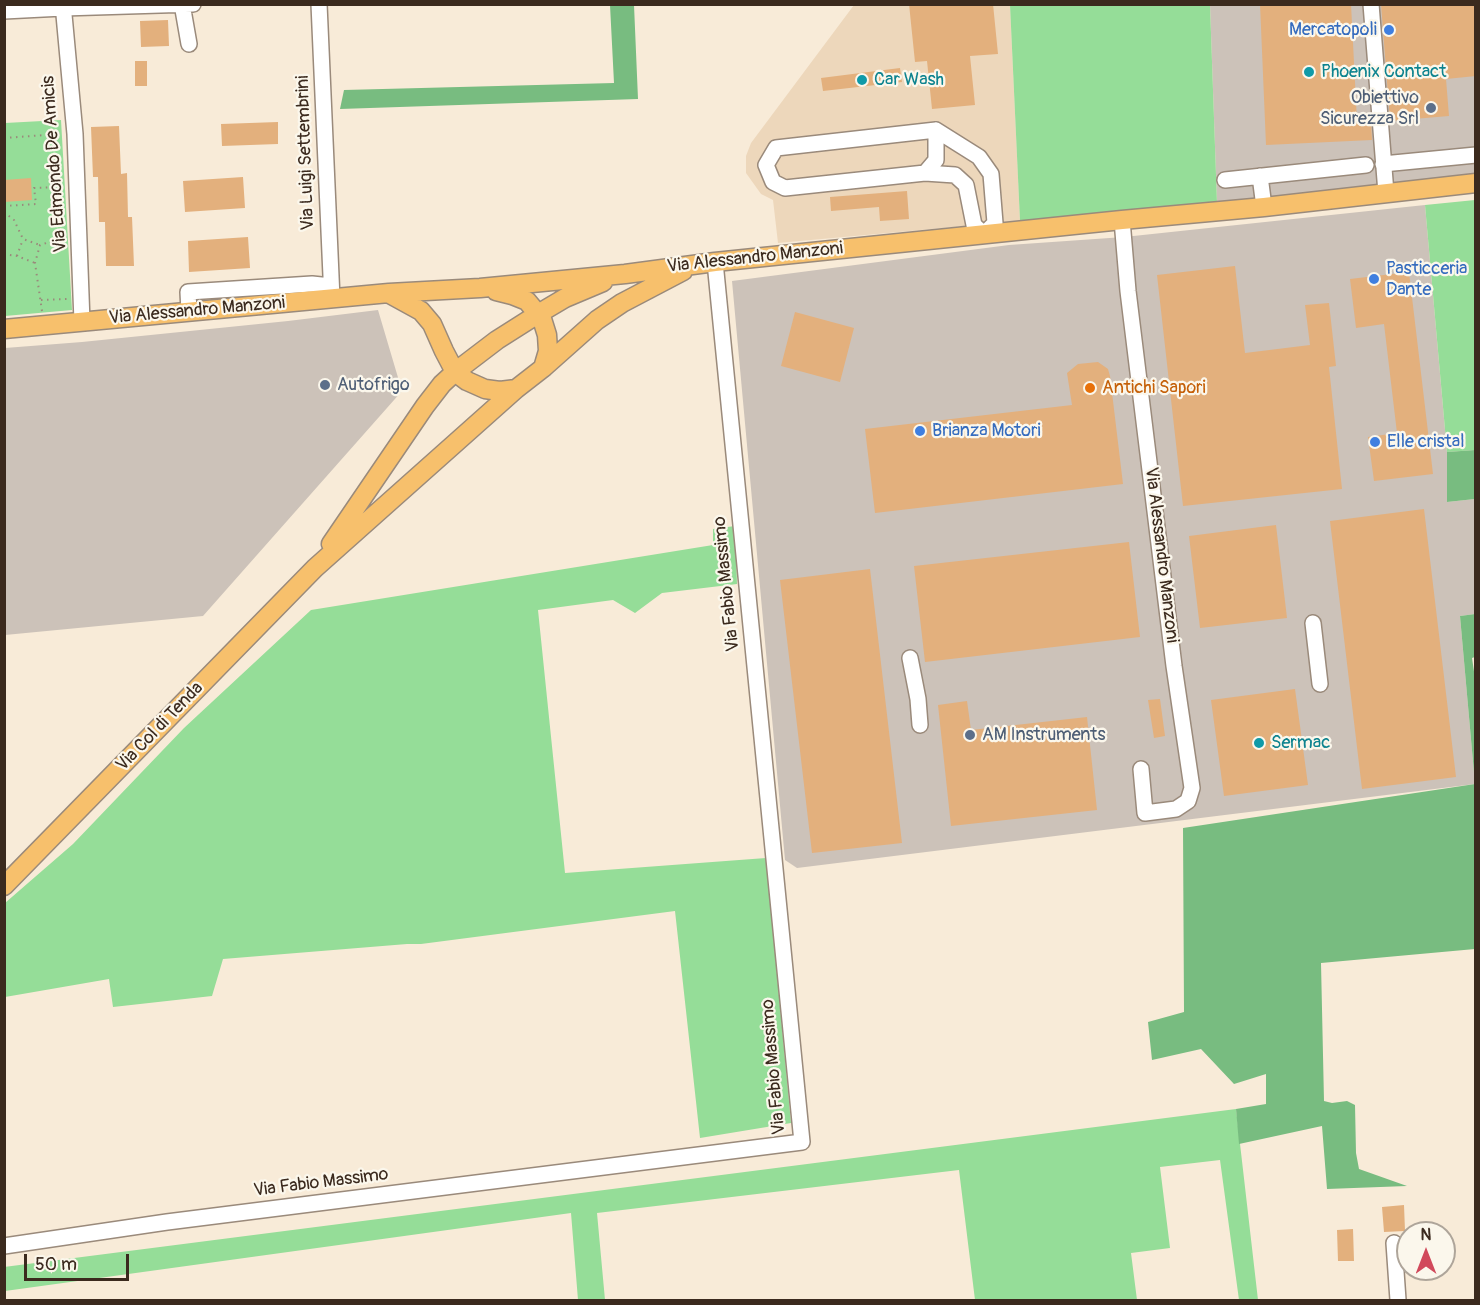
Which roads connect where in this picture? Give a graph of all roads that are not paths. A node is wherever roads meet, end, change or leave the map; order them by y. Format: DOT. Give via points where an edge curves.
graph roads {
  1 [pos="193,4"];
  2 [pos="319,4"];
  3 [pos="1371,4"];
  4 [pos="182,5"];
  5 [pos="63,6"];
  6 [pos="4,11"];
  7 [pos="189,44"];
  8 [pos="936,130"];
  9 [pos="1476,155"];
  10 [pos="1383,164"];
  11 [pos="1366,165"];
  12 [pos="925,173"];
  13 [pos="1260,176"];
  14 [pos="1225,180"];
  15 [pos="1476,183"];
  16 [pos="1386,193"];
  17 [pos="1264,207"];
  18 [pos="1122,220"];
  19 [pos="984,234"];
  20 [pos="707,263"];
  21 [pos="625,274"];
  22 [pos="480,288"];
  23 [pos="332,292"];
  24 [pos="388,293"];
  25 [pos="538,314"];
  26 [pos="82,322"];
  27 [pos="4,329"];
  28 [pos="543,368"];
  29 [pos="455,372"];
  30 [pos="516,389"];
  31 [pos="315,568"];
  32 [pos="1313,623"];
  33 [pos="910,658"];
  34 [pos="1320,684"];
  35 [pos="920,725"];
  36 [pos="1141,769"];
  37 [pos="4,886"];
  38 [pos="1394,1243"];
  39 [pos="4,1246"];
  40 [pos="1398,1300"];
  1 -- 4 [label="street"];
  2 -- 23 [label="street, Via Luigi Settembrini"];
  3 -- 10 [label="street"];
  4 -- 5 [label="street"];
  4 -- 7 [label="street"];
  5 -- 6 [label="street"];
  5 -- 26 [label="street, Via Edmondo De Amicis" via="75,134"];
  8 -- 12 [label="street" via="936,160"];
  8 -- 12 [label="street" via="776,148 766,165 773,182 785,188"];
  8 -- 19 [label="street" via="979,157 991,174 995,223"];
  9 -- 10 [label="street"];
  10 -- 16 [label="street"];
  11 -- 13 [label="street"];
  12 -- 19 [label="street" via="955,175 966,185 974,225"];
  13 -- 14 [label="street"];
  13 -- 17 [label="street"];
  15 -- 16 [label="main road, Via Alessandro Manzoni"];
  16 -- 17 [label="main road, Via Alessandro Manzoni"];
  17 -- 18 [label="main road, Via Alessandro Manzoni"];
  18 -- 19 [label="main road, Via Alessandro Manzoni"];
  18 -- 36 [label="street, Via Alessandro Manzoni" via="1192,788 1188,801 1176,809 1145,813"];
  19 -- 20 [label="main road, Via Alessandro Manzoni"];
  20 -- 21 [label="main road, Via Alessandro Manzoni"];
  20 -- 28 [label="main road, Via Col di Tenda" via="622,303"];
  20 -- 39 [label="street, Via Fabio Massimo" via="802,1142"];
  21 -- 22 [label="main road, Via Alessandro Manzoni"];
  21 -- 25 [label="main road, Via Col di Tenda"];
  22 -- 24 [label="main road, Via Alessandro Manzoni"];
  22 -- 25 [label="main road" via="526,301"];
  23 -- 24 [label="main road, Via Alessandro Manzoni"];
  23 -- 26 [label="main road, Via Alessandro Manzoni"];
  24 -- 29 [label="main road" via="421,311 432,324"];
  25 -- 28 [label="main road" via="547,335"];
  25 -- 29 [label="main road, Via Col di Tenda"];
  26 -- 27 [label="main road, Via Alessandro Manzoni"];
  28 -- 30 [label="main road, Via Col di Tenda"];
  29 -- 30 [label="main road" via="485,389"];
  29 -- 31 [label="main road, Via Col di Tenda" via="425,406"];
  30 -- 31 [label="main road, Via Col di Tenda"];
  31 -- 37 [label="main road, Via Col di Tenda"];
  32 -- 34 [label="street"];
  33 -- 35 [label="street"];
  38 -- 40 [label="street"];
}
